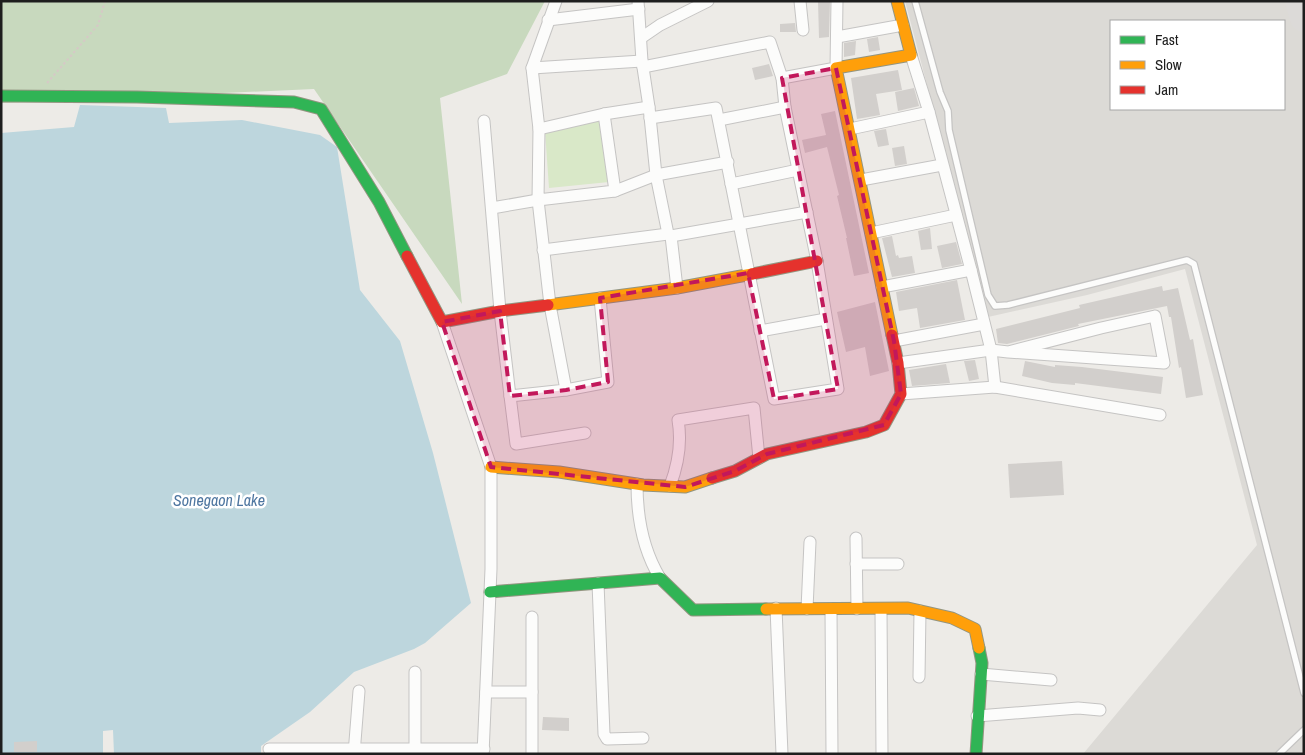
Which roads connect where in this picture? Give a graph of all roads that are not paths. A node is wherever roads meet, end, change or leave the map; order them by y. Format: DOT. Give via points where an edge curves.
graph roads {
  1 [pos="556,1"];
  2 [pos="708,1"];
  3 [pos="800,1"];
  4 [pos="837,1"];
  5 [pos="897,1"];
  6 [pos="915,1"];
  7 [pos="638,5"];
  8 [pos="548,20"];
  9 [pos="903,25"];
  10 [pos="803,30"];
  11 [pos="837,37"];
  12 [pos="641,38"];
  13 [pos="912,55"];
  14 [pos="643,64"];
  15 [pos="532,68"];
  16 [pos="836,68"];
  17 [pos="782,78"];
  18 [pos="1,96"];
  19 [pos="785,107"];
  20 [pos="929,112"];
  21 [pos="650,113"];
  22 [pos="604,114"];
  23 [pos="719,120"];
  24 [pos="484,121"];
  25 [pos="538,129"];
  26 [pos="850,129"];
  27 [pos="728,162"];
  28 [pos="942,165"];
  29 [pos="798,170"];
  30 [pos="656,175"];
  31 [pos="861,180"];
  32 [pos="731,184"];
  33 [pos="616,191"];
  34 [pos="538,200"];
  35 [pos="492,208"];
  36 [pos="807,212"];
  37 [pos="956,215"];
  38 [pos="739,224"];
  39 [pos="870,232"];
  40 [pos="670,235"];
  41 [pos="543,250"];
  42 [pos="817,260"];
  43 [pos="971,270"];
  44 [pos="748,273"];
  45 [pos="882,287"];
  46 [pos="677,288"];
  47 [pos="600,298"];
  48 [pos="550,305"];
  49 [pos="500,311"];
  50 [pos="826,319"];
  51 [pos="442,322"];
  52 [pos="984,324"];
  53 [pos="760,331"];
  54 [pos="894,341"];
  55 [pos="991,350"];
  56 [pos="1008,352"];
  57 [pos="898,362"];
  58 [pos="995,387"];
  59 [pos="566,390"];
  60 [pos="901,394"];
  61 [pos="510,396"];
  62 [pos="1160,415"];
  63 [pos="585,433"];
  64 [pos="759,458"];
  65 [pos="491,467"];
  66 [pos="637,484"];
  67 [pos="670,486"];
  68 [pos="856,538"];
  69 [pos="810,542"];
  70 [pos="856,564"];
  71 [pos="898,564"];
  72 [pos="660,578"];
  73 [pos="598,583"];
  74 [pos="490,592"];
  75 [pos="776,608"];
  76 [pos="881,608"];
  77 [pos="807,609"];
  78 [pos="830,609"];
  79 [pos="857,609"];
  80 [pos="920,611"];
  81 [pos="532,617"];
  82 [pos="415,672"];
  83 [pos="981,674"];
  84 [pos="919,677"];
  85 [pos="1051,680"];
  86 [pos="358,691"];
  87 [pos="486,692"];
  88 [pos="532,692"];
  89 [pos="1304,693"];
  90 [pos="1100,710"];
  91 [pos="977,716"];
  92 [pos="1304,730"];
  93 [pos="643,738"];
  94 [pos="269,750"];
  95 [pos="296,752"];
  96 [pos="354,752"];
  97 [pos="415,752"];
  98 [pos="484,752"];
  99 [pos="532,754"];
  100 [pos="782,754"];
  101 [pos="832,754"];
  102 [pos="882,754"];
  103 [pos="976,754"];
  104 [pos="1279,754"];
  1 -- 8 [label="street"];
  2 -- 12 [label="street"];
  3 -- 10 [label="street"];
  4 -- 11 [label="street"];
  5 -- 9 [label="street"];
  6 -- 89 [label="lane" via="948,111 948,130 988,295 995,306 1187,260 1194,264"];
  7 -- 8 [label="street"];
  7 -- 12 [label="street"];
  8 -- 15 [label="street"];
  9 -- 11 [label="street"];
  9 -- 13 [label="street"];
  11 -- 16 [label="street"];
  12 -- 14 [label="street"];
  13 -- 16 [label="street"];
  13 -- 20 [label="street"];
  14 -- 15 [label="street"];
  14 -- 17 [label="street" via="770,42"];
  14 -- 21 [label="street"];
  15 -- 25 [label="street"];
  16 -- 17 [label="street"];
  16 -- 26 [label="street"];
  17 -- 19 [label="street"];
  18 -- 51 [label="street" via="294,102 321,109 379,202"];
  19 -- 23 [label="street"];
  19 -- 29 [label="street"];
  20 -- 26 [label="street"];
  20 -- 28 [label="street"];
  21 -- 22 [label="street"];
  21 -- 23 [label="street" via="716,108"];
  21 -- 30 [label="street"];
  22 -- 25 [label="street"];
  22 -- 33 [label="street"];
  23 -- 27 [label="street"];
  24 -- 35 [label="street"];
  25 -- 34 [label="street"];
  26 -- 31 [label="street"];
  27 -- 30 [label="street"];
  27 -- 32 [label="street"];
  28 -- 31 [label="street"];
  28 -- 37 [label="street"];
  29 -- 32 [label="street"];
  29 -- 36 [label="street"];
  30 -- 33 [label="street"];
  30 -- 40 [label="street"];
  31 -- 39 [label="street"];
  32 -- 38 [label="street"];
  33 -- 34 [label="street"];
  34 -- 35 [label="street"];
  34 -- 41 [label="street"];
  35 -- 49 [label="street"];
  36 -- 38 [label="street"];
  36 -- 42 [label="street"];
  37 -- 39 [label="street"];
  37 -- 43 [label="street"];
  38 -- 40 [label="street"];
  38 -- 44 [label="street"];
  39 -- 45 [label="street"];
  40 -- 41 [label="street"];
  40 -- 46 [label="street"];
  41 -- 48 [label="street"];
  42 -- 44 [label="street"];
  42 -- 50 [label="street"];
  43 -- 45 [label="street"];
  43 -- 52 [label="street"];
  44 -- 46 [label="street"];
  44 -- 53 [label="street"];
  45 -- 54 [label="street"];
  46 -- 47 [label="street"];
  47 -- 48 [label="street"];
  47 -- 59 [label="street" via="608,382"];
  48 -- 49 [label="street"];
  48 -- 59 [label="street"];
  49 -- 51 [label="street"];
  49 -- 61 [label="street"];
  50 -- 53 [label="street"];
  50 -- 53 [label="street" via="838,388 774,399"];
  51 -- 65 [label="street"];
  52 -- 54 [label="street"];
  52 -- 55 [label="street"];
  54 -- 57 [label="street"];
  55 -- 56 [label="street"];
  55 -- 57 [label="street"];
  55 -- 58 [label="street"];
  56 -- 56 [label="street" via="1057,356 1164,363 1155,316"];
  57 -- 60 [label="street"];
  58 -- 60 [label="street"];
  58 -- 62 [label="street"];
  59 -- 61 [label="street"];
  60 -- 64 [label="street" via="884,425"];
  61 -- 63 [label="street" via="516,444"];
  64 -- 67 [label="street" via="735,471 702,482 685,487"];
  64 -- 67 [label="street" via="754,408 678,420 681,436"];
  65 -- 66 [label="street" via="559,472"];
  65 -- 74 [label="street"];
  66 -- 67 [label="street"];
  66 -- 72 [label="street" via="637,504 646,548"];
  68 -- 70 [label="street"];
  69 -- 77 [label="street"];
  70 -- 71 [label="street"];
  70 -- 79 [label="street"];
  72 -- 73 [label="street"];
  72 -- 75 [label="street" via="694,610"];
  73 -- 74 [label="street"];
  73 -- 93 [label="street" via="604,734 607,739"];
  74 -- 87 [label="street"];
  75 -- 77 [label="street"];
  75 -- 100 [label="street"];
  76 -- 79 [label="street"];
  76 -- 80 [label="street"];
  76 -- 102 [label="street"];
  77 -- 78 [label="street"];
  78 -- 79 [label="street"];
  78 -- 101 [label="street"];
  80 -- 83 [label="street" via="952,618 975,629"];
  80 -- 84 [label="street"];
  81 -- 88 [label="street"];
  82 -- 97 [label="street"];
  83 -- 85 [label="street"];
  83 -- 91 [label="street"];
  86 -- 96 [label="street"];
  87 -- 88 [label="street"];
  87 -- 98 [label="street"];
  88 -- 99 [label="street"];
  90 -- 91 [label="street" via="1078,708"];
  91 -- 103 [label="street"];
  92 -- 104 [label="lane"];
  94 -- 95 [label="street"];
  95 -- 96 [label="street"];
  96 -- 97 [label="street"];
  97 -- 98 [label="street"];
}
